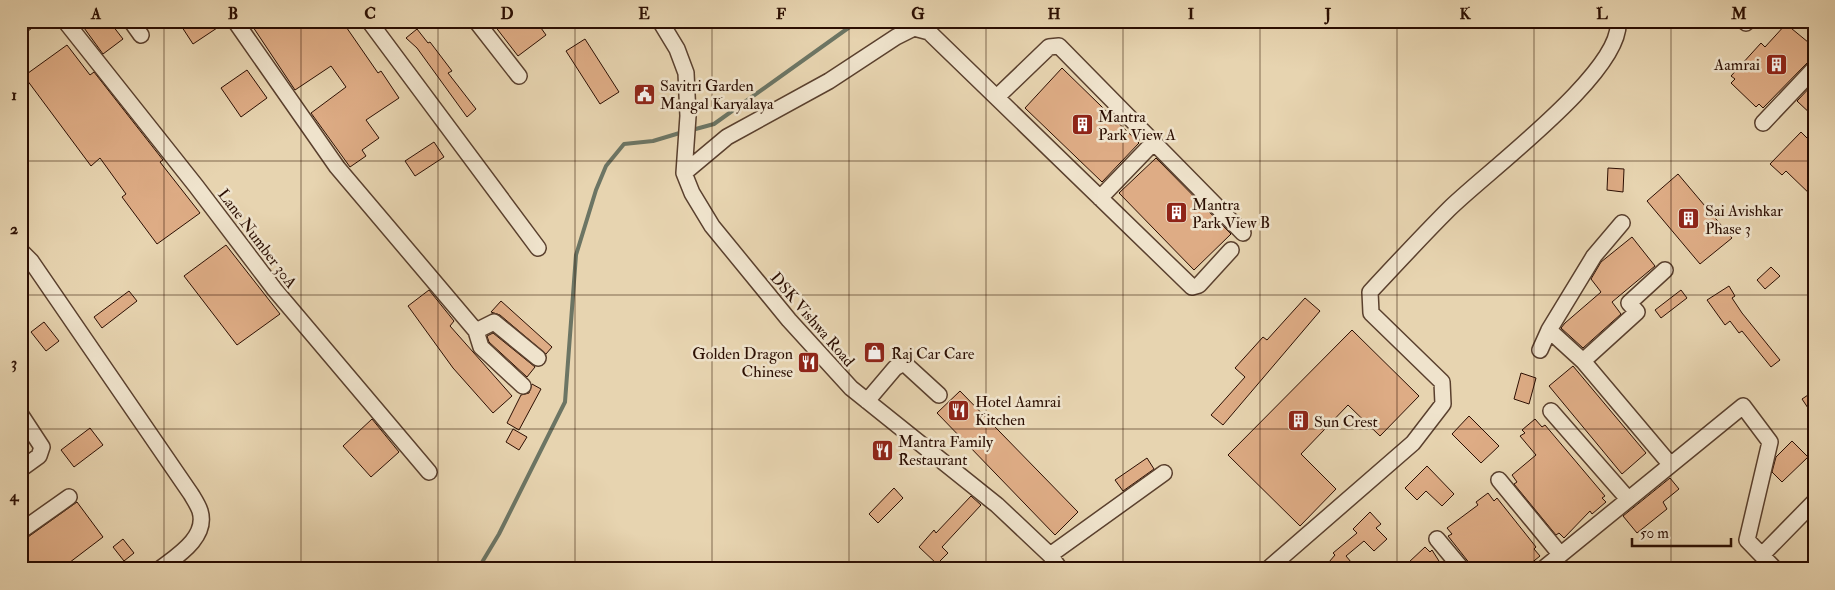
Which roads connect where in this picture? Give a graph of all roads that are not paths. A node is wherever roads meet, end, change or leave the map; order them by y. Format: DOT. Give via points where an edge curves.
graph roads {
  1 [pos="65,21"];
  2 [pos="131,21"];
  3 [pos="236,21"];
  4 [pos="368,21"];
  5 [pos="476,21"];
  6 [pos="660,21"];
  7 [pos="1618,21"];
  8 [pos="141,35"];
  9 [pos="1814,69"];
  10 [pos="519,76"];
  11 [pos="997,97"];
  12 [pos="1763,123"];
  13 [pos="1154,142"];
  14 [pos="684,173"];
  15 [pos="1100,198"];
  16 [pos="1622,223"];
  17 [pos="1243,233"];
  18 [pos="538,248"];
  19 [pos="1231,250"];
  20 [pos="21,251"];
  21 [pos="1665,270"];
  22 [pos="1549,330"];
  23 [pos="476,331"];
  24 [pos="1540,350"];
  25 [pos="538,358"];
  26 [pos="1583,361"];
  27 [pos="523,386"];
  28 [pos="939,395"];
  29 [pos="867,401"];
  30 [pos="1551,411"];
  31 [pos="21,415"];
  32 [pos="1670,464"];
  33 [pos="21,469"];
  34 [pos="429,472"];
  35 [pos="1164,473"];
  36 [pos="1499,480"];
  37 [pos="69,497"];
  38 [pos="1628,499"];
  39 [pos="1814,502"];
  40 [pos="21,531"];
  41 [pos="1437,539"];
  42 [pos="1560,554"];
  43 [pos="1050,555"];
  44 [pos="1762,555"];
  45 [pos="160,569"];
  46 [pos="1060,569"];
  47 [pos="1268,569"];
  48 [pos="1462,569"];
  49 [pos="1543,569"];
  50 [pos="1775,569"];
  1 -- 34 [label="street, Lane Number 30A" via="275,290"];
  2 -- 8 [label="street"];
  3 -- 23 [label="street" via="337,167"];
  4 -- 18 [label="street"];
  5 -- 10 [label="street"];
  6 -- 14 [label="street, DSK Vishwa Road" via="677,48 686,72 688,116"];
  7 -- 47 [label="street" via="1616,40 1581,88 1450,209 1370,292 1372,314 1442,382 1443,404 1413,443"];
  9 -- 12 [label="street"];
  11 -- 13 [label="street" via="1049,47 1056,45"];
  11 -- 14 [label="street" via="929,32 914,28 829,81 727,137"];
  11 -- 15 [label="street"];
  13 -- 15 [label="street"];
  13 -- 17 [label="street"];
  14 -- 29 [label="street, DSK Vishwa Road" via="692,194 712,226 822,359"];
  15 -- 19 [label="street" via="1192,287 1199,285"];
  16 -- 22 [label="street" via="1594,256"];
  20 -- 45 [label="street" via="191,494 200,512 201,526 194,540"];
  21 -- 26 [label="street" via="1629,303 1637,312"];
  22 -- 24 [label="street"];
  22 -- 26 [label="street"];
  23 -- 25 [label="street" via="494,322"];
  23 -- 27 [label="street" via="481,347"];
  26 -- 32 [label="street"];
  28 -- 29 [label="street" via="904,363 895,368"];
  29 -- 43 [label="street, DSK Vishwa Road" via="997,504"];
  30 -- 38 [label="street"];
  31 -- 33 [label="street" via="42,447 39,456"];
  32 -- 38 [label="street"];
  32 -- 44 [label="street" via="1743,406 1770,442 1747,540"];
  35 -- 43 [label="street"];
  36 -- 42 [label="street"];
  37 -- 40 [label="street"];
  38 -- 42 [label="street"];
  39 -- 44 [label="street"];
  41 -- 48 [label="street"];
  42 -- 49 [label="street"];
  43 -- 46 [label="street, DSK Vishwa Road"];
  44 -- 50 [label="street"];
}
